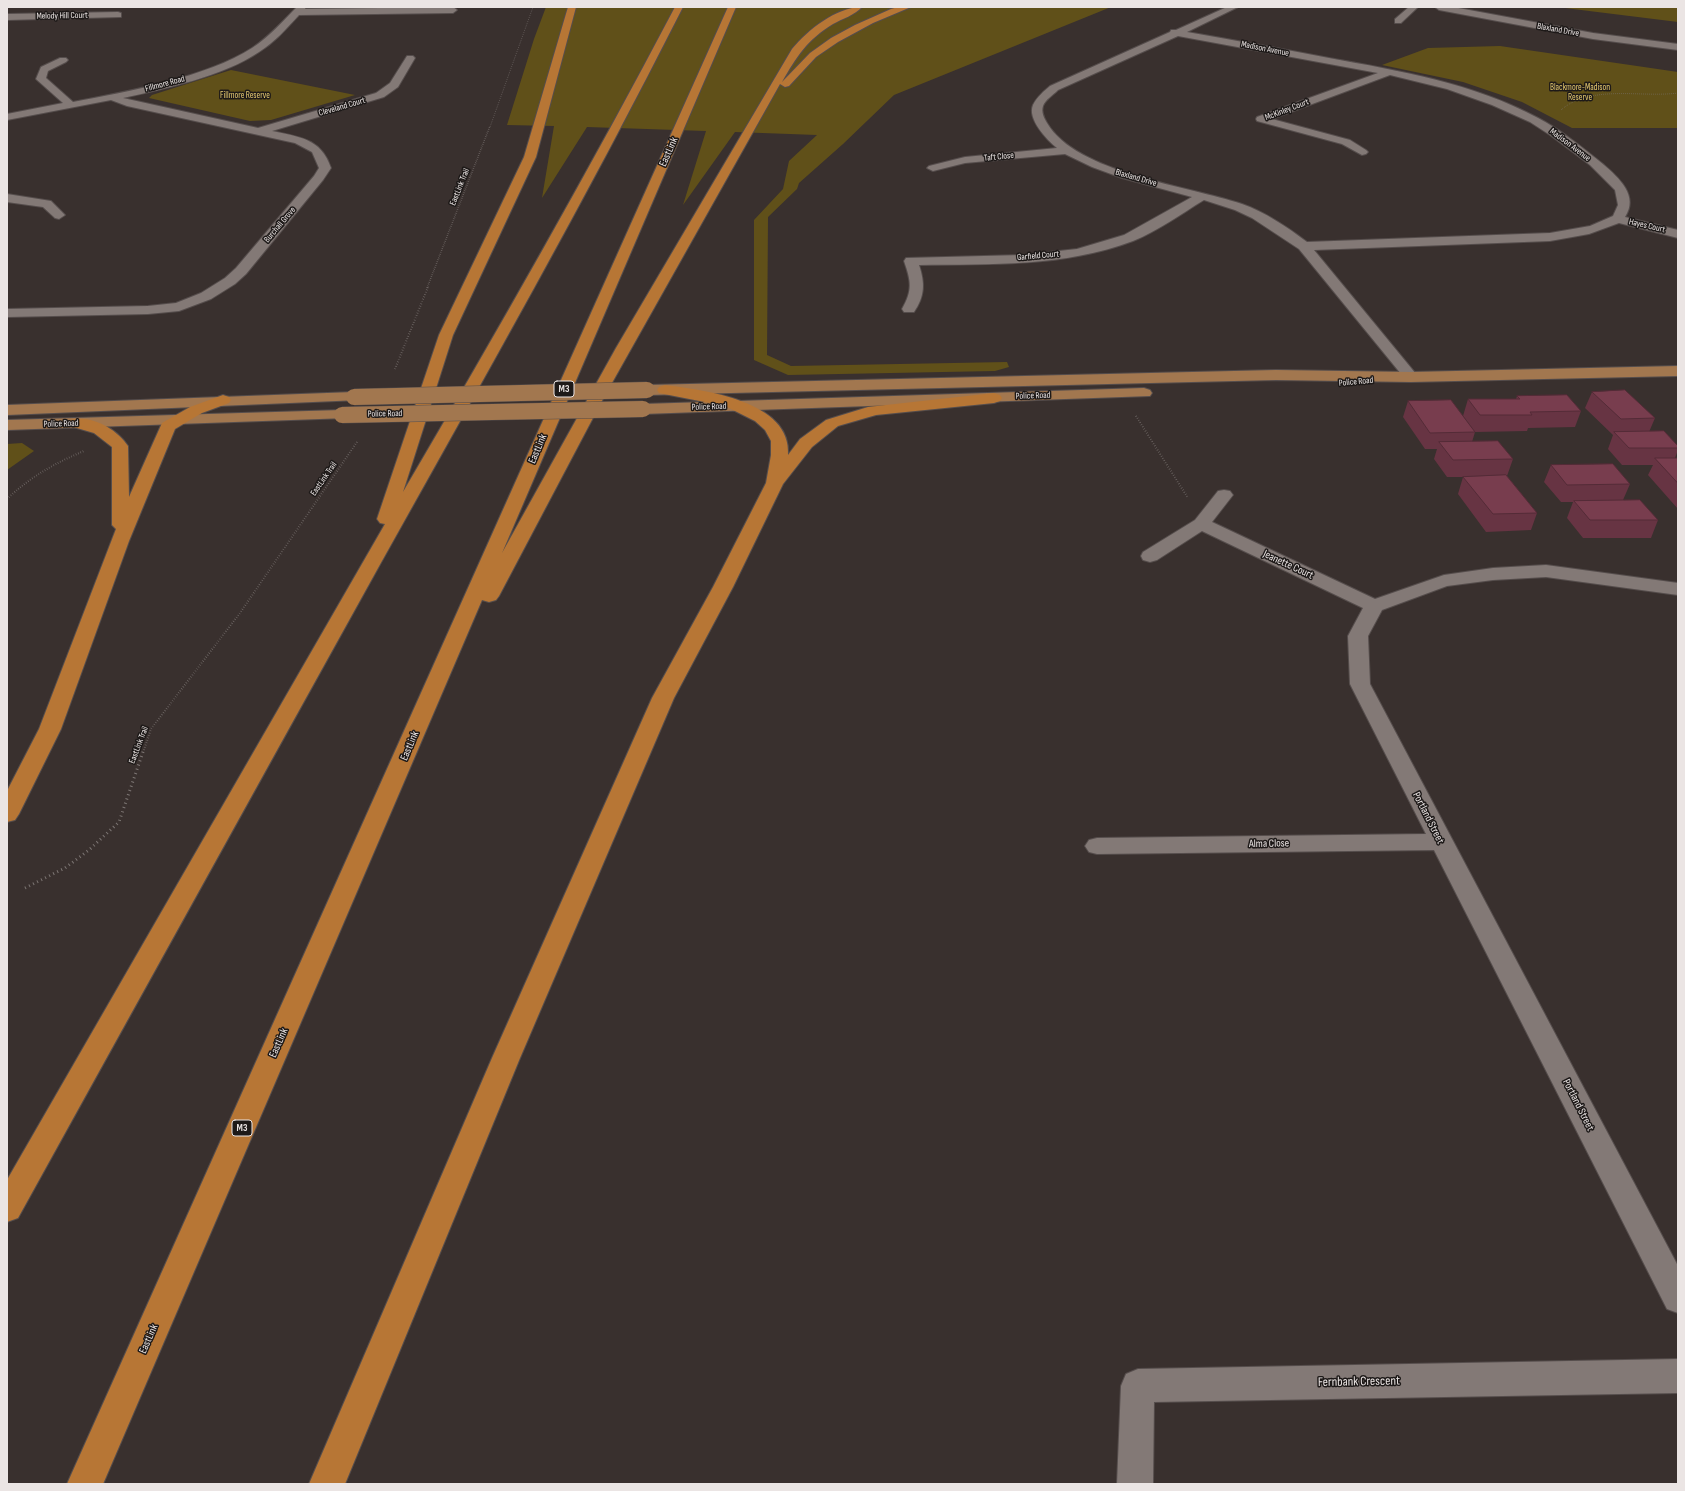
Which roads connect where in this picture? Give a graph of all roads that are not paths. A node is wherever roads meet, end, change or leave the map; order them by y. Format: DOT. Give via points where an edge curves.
graph roads {
  1 [pos="572,7"];
  2 [pos="679,7"];
  3 [pos="732,7"];
  4 [pos="858,7"];
  5 [pos="907,7"];
  6 [pos="1234,7"];
  7 [pos="1414,7"];
  8 [pos="1439,7"];
  9 [pos="300,10"];
  10 [pos="453,10"];
  11 [pos="580,14"];
  12 [pos="118,15"];
  13 [pos="7,17"];
  14 [pos="1398,21"];
  15 [pos="1174,32"];
  16 [pos="1678,47"];
  17 [pos="410,58"];
  18 [pos="63,60"];
  19 [pos="557,62"];
  20 [pos="1388,73"];
  21 [pos="112,97"];
  22 [pos="71,105"];
  23 [pos="758,112"];
  24 [pos="7,117"];
  25 [pos="257,132"];
  26 [pos="1066,150"];
  27 [pos="1362,152"];
  28 [pos="933,168"];
  29 [pos="1203,196"];
  30 [pos="7,198"];
  31 [pos="60,215"];
  32 [pos="1617,219"];
  33 [pos="1678,234"];
  34 [pos="1304,246"];
  35 [pos="909,309"];
  36 [pos="7,313"];
  37 [pos="1678,371"];
  38 [pos="1411,377"];
  39 [pos="665,390"];
  40 [pos="994,398"];
  41 [pos="223,400"];
  42 [pos="738,406"];
  43 [pos="7,410"];
  44 [pos="176,420"];
  45 [pos="76,423"];
  46 [pos="7,425"];
  47 [pos="775,484"];
  48 [pos="1224,495"];
  49 [pos="1202,523"];
  50 [pos="120,540"];
  51 [pos="1150,556"];
  52 [pos="371,564"];
  53 [pos="1678,589"];
  54 [pos="1374,606"];
  55 [pos="398,772"];
  56 [pos="7,814"];
  57 [pos="1441,842"];
  58 [pos="1098,846"];
  59 [pos="7,1208"];
  60 [pos="1678,1298"];
  61 [pos="1678,1376"];
  62 [pos="85,1484"];
  63 [pos="327,1484"];
  64 [pos="1135,1484"];
  1 -- 19 [label="highway"];
  2 -- 52 [label="highway" via="491,355"];
  3 -- 55 [label="highway, EastLink / M3"];
  4 -- 23 [label="highway" via="814,33 796,50"];
  5 -- 23 [label="highway" via="846,33 813,55"];
  6 -- 15 [label="street, Blaxland Drive"];
  7 -- 14 [label="street"];
  8 -- 16 [label="street, Blaxland Drive" via="1565,31"];
  9 -- 10 [label="street"];
  9 -- 21 [label="street, Fillmore Road" via="278,34 255,51 179,81"];
  11 -- 19 [label="highway"];
  12 -- 13 [label="street, Melody Hill Court"];
  15 -- 20 [label="street, Madison Avenue"];
  15 -- 26 [label="street, Blaxland Drive" via="1054,88 1038,104 1037,110 1046,132"];
  17 -- 25 [label="street, Cleveland Court" via="394,85 380,95"];
  18 -- 22 [label="street" via="44,69 41,79"];
  19 -- 52 [label="highway" via="530,157 446,335"];
  20 -- 27 [label="street, McKinley Court" via="1261,119 1346,142"];
  20 -- 32 [label="street, Madison Avenue" via="1472,94 1504,106 1545,127 1612,178 1621,188 1623,211"];
  21 -- 22 [label="street, Fillmore Road"];
  21 -- 25 [label="street, Burchall Grove" via="127,103"];
  22 -- 24 [label="street, Fillmore Road"];
  23 -- 55 [label="highway" via="733,161 618,356 540,498"];
  25 -- 36 [label="street, Burchall Grove" via="298,140 311,146 321,154 325,168 230,281 206,296 179,307"];
  26 -- 28 [label="street, Taft Close" via="965,160"];
  26 -- 29 [label="street, Blaxland Drive" via="1104,169"];
  29 -- 34 [label="street, Blaxland Drive" via="1238,207 1263,219"];
  29 -- 35 [label="street, Garfield Court" via="1130,237 1089,250 1016,258 911,261 919,287 917,297"];
  30 -- 31 [label="street" via="47,204"];
  32 -- 33 [label="street, Hayes Court"];
  32 -- 34 [label="street" via="1573,234 1550,237"];
  34 -- 38 [label="street, Blaxland Drive"];
  37 -- 38 [label="main road, Police Road"];
  38 -- 39 [label="main road, Police Road" via="1276,375"];
  38 -- 40 [label="main road, Police Road" via="1281,388"];
  39 -- 41 [label="main road, Police Road, bridge"];
  39 -- 42 [label="highway" via="705,394"];
  40 -- 42 [label="main road, Police Road"];
  40 -- 47 [label="highway" via="874,410 832,423 806,443"];
  41 -- 43 [label="main road, Police Road" via="162,405"];
  41 -- 44 [label="highway"];
  42 -- 44 [label="main road, Police Road, bridge"];
  42 -- 47 [label="highway" via="764,418 780,442"];
  44 -- 45 [label="main road, Police Road"];
  44 -- 50 [label="highway" via="168,426"];
  45 -- 46 [label="main road, Police Road"];
  45 -- 50 [label="highway" via="87,424 101,430 120,446"];
  47 -- 63 [label="highway" via="660,706 506,1058"];
  48 -- 49 [label="street"];
  49 -- 51 [label="street"];
  49 -- 54 [label="street, Jeanette Court"];
  50 -- 56 [label="highway" via="50,729"];
  52 -- 59 [label="highway"];
  53 -- 54 [label="street" via="1546,571 1493,574 1444,581"];
  54 -- 57 [label="street, Portland Street" via="1358,636 1360,684"];
  55 -- 62 [label="highway, EastLink / M3"];
  57 -- 58 [label="street, Alma Close"];
  57 -- 60 [label="street, Portland Street"];
  61 -- 64 [label="street, Fernbank Crescent" via="1138,1386"];
}
